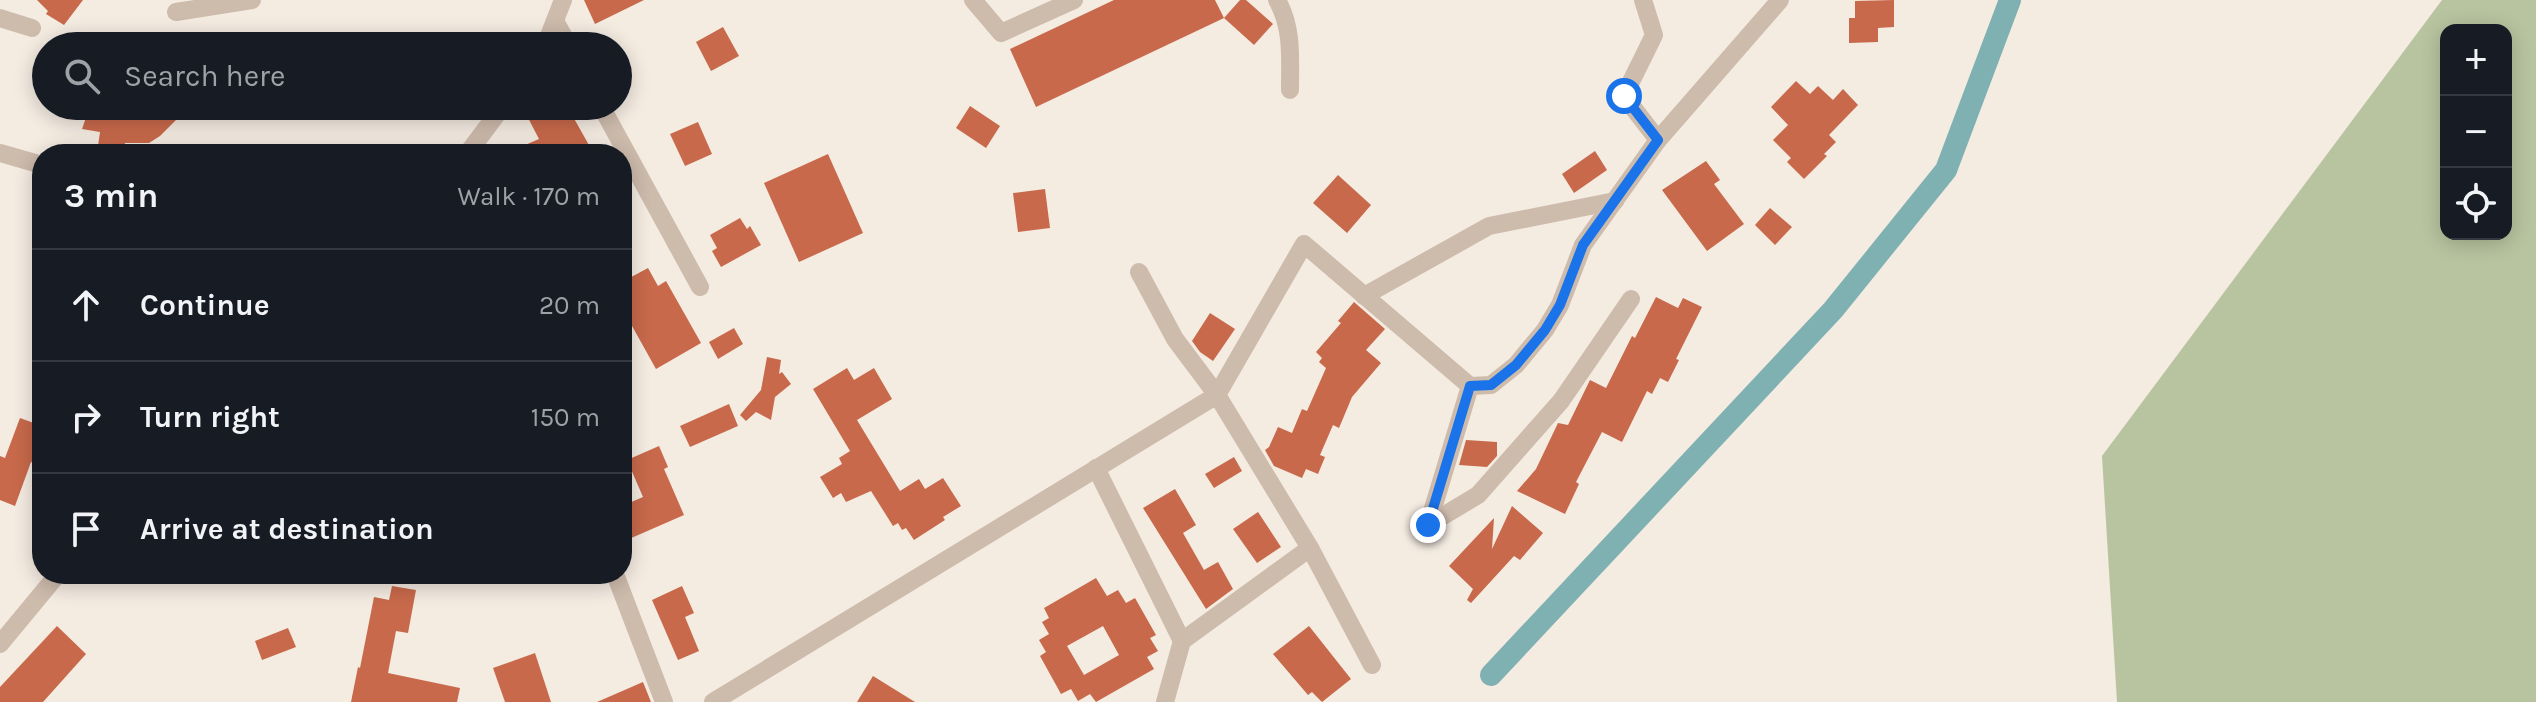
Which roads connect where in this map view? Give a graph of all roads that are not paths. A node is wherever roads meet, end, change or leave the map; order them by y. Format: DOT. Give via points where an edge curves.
graph roads {
  1 [pos="252,0"];
  2 [pos="563,0"];
  3 [pos="973,0"];
  4 [pos="1074,0"];
  5 [pos="1277,0"];
  6 [pos="1643,0"];
  7 [pos="1780,0"];
  8 [pos="176,12"];
  9 [pos="0,18"];
  10 [pos="555,21"];
  11 [pos="32,28"];
  12 [pos="551,32"];
  13 [pos="561,32"];
  14 [pos="1290,90"];
  15 [pos="492,120"];
  16 [pos="609,120"];
  17 [pos="1658,140"];
  18 [pos="474,144"];
  19 [pos="622,144"];
  20 [pos="0,153"];
  21 [pos="32,162"];
  22 [pos="632,163"];
  23 [pos="1615,201"];
  24 [pos="1139,272"];
  25 [pos="700,287"];
  26 [pos="1364,296"];
  27 [pos="1631,299"];
  28 [pos="1470,386"];
  29 [pos="1217,395"];
  30 [pos="1096,468"];
  31 [pos="1310,548"];
  32 [pos="50,584"];
  33 [pos="619,584"];
  34 [pos="1182,641"];
  35 [pos="0,644"];
  36 [pos="1372,665"];
  37 [pos="664,702"];
  38 [pos="713,702"];
  39 [pos="1165,702"];
  1 -- 8 [label="street"];
  2 -- 10 [label="street"];
  3 -- 4 [label="street" via="1001,33"];
  5 -- 14 [label="street" via="1290,38"];
  6 -- 17 [label="street" via="1654,35 1624,96"];
  7 -- 17 [label="street"];
  9 -- 11 [label="street"];
  10 -- 12 [label="street"];
  10 -- 13 [label="street"];
  15 -- 18 [label="street"];
  16 -- 19 [label="street"];
  17 -- 23 [label="street"];
  20 -- 21 [label="street"];
  22 -- 25 [label="street"];
  23 -- 26 [label="street" via="1489,226"];
  23 -- 28 [label="street" via="1583,245 1545,330 1491,385"];
  24 -- 29 [label="street" via="1175,339"];
  26 -- 28 [label="street"];
  26 -- 29 [label="street" via="1304,244"];
  27 -- 28 [label="street" via="1561,401 1478,495 1428,525"];
  29 -- 30 [label="street"];
  29 -- 31 [label="street"];
  30 -- 34 [label="street"];
  30 -- 38 [label="street"];
  31 -- 34 [label="street"];
  31 -- 36 [label="street"];
  32 -- 35 [label="street"];
  33 -- 37 [label="street"];
  34 -- 39 [label="street"];
}
